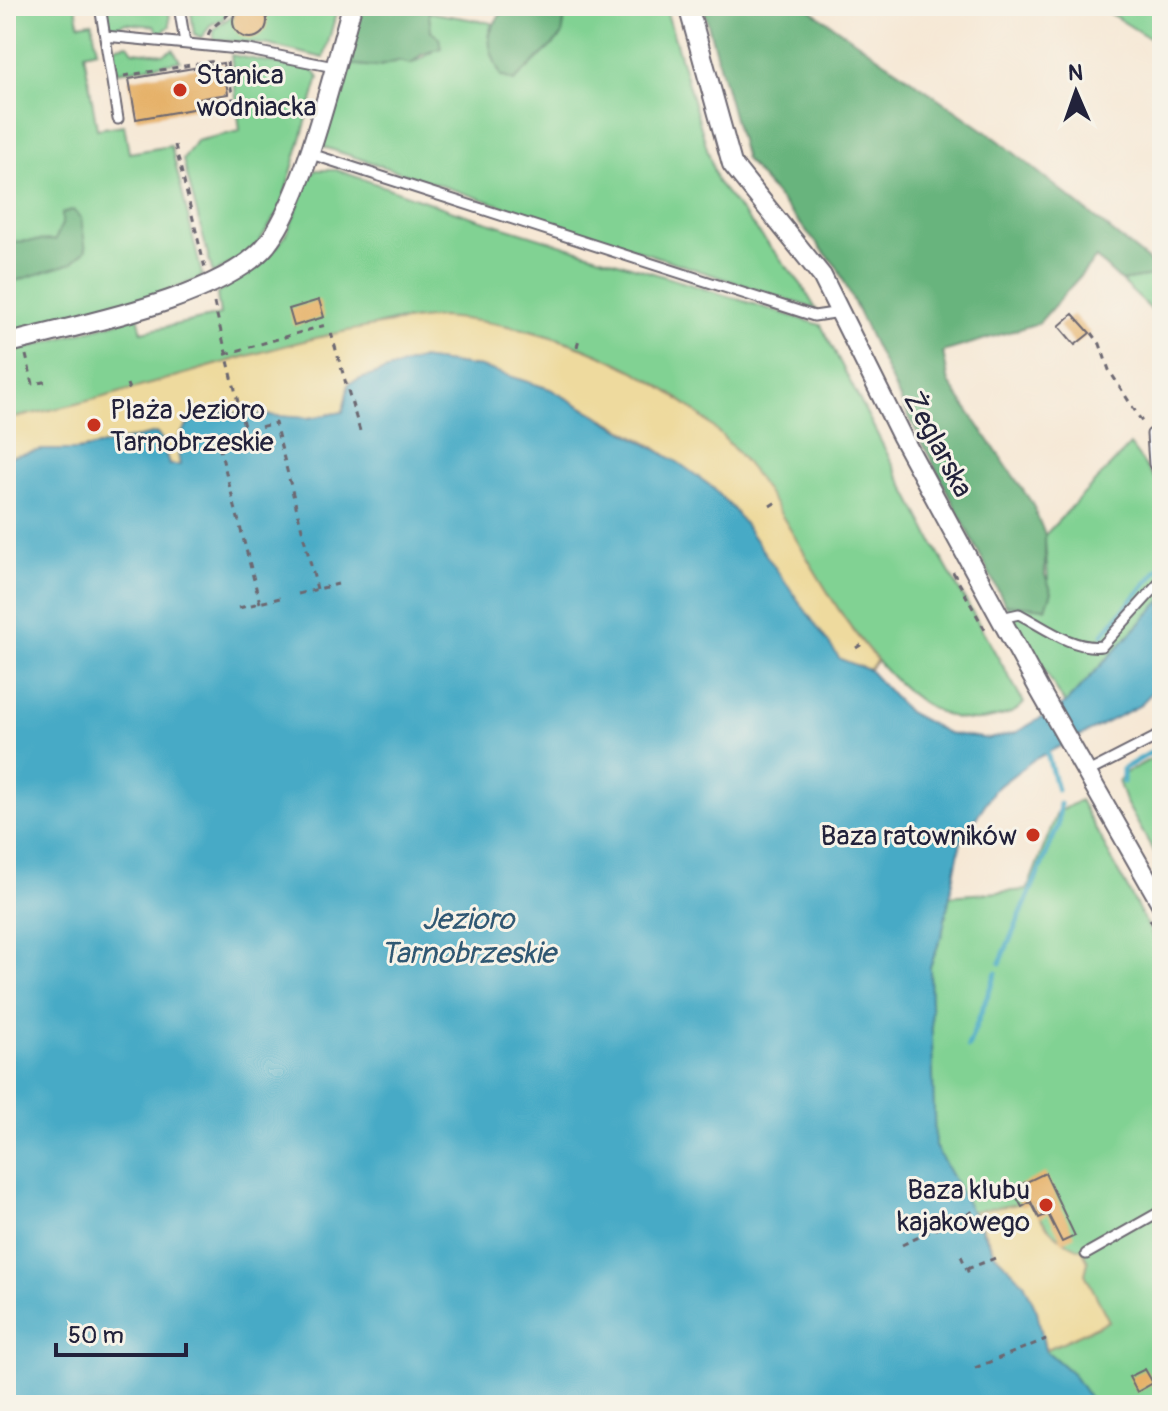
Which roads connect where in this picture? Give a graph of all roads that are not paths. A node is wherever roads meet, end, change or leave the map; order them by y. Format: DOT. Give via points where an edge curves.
graph roads {
  1 [pos="100,6"];
  2 [pos="179,6"];
  3 [pos="352,6"];
  4 [pos="688,6"];
  5 [pos="105,36"];
  6 [pos="185,43"];
  7 [pos="334,67"];
  8 [pos="118,119"];
  9 [pos="308,153"];
  10 [pos="841,312"];
  11 [pos="14,342"];
  12 [pos="1152,434"];
  13 [pos="1162,479"];
  14 [pos="1162,580"];
  15 [pos="1001,618"];
  16 [pos="1162,734"];
  17 [pos="1083,764"];
  18 [pos="1162,905"];
  19 [pos="1162,1211"];
  20 [pos="1086,1254"];
  1 -- 5 [label="lane"];
  2 -- 6 [label="lane"];
  3 -- 7 [label="street"];
  4 -- 10 [label="street, Żeglarska" via="732,164 803,249"];
  5 -- 6 [label="lane"];
  5 -- 8 [label="lane"];
  6 -- 7 [label="lane"];
  7 -- 9 [label="street"];
  9 -- 10 [label="lane" via="814,316"];
  9 -- 11 [label="street" via="279,229 243,265 209,283 132,309"];
  10 -- 15 [label="street, Żeglarska"];
  12 -- 13 [label="lane" via="1154,464"];
  14 -- 15 [label="lane" via="1102,646 1076,644 1019,614"];
  15 -- 17 [label="street, Żeglarska"];
  16 -- 17 [label="lane"];
  17 -- 18 [label="street, Żeglarska"];
  19 -- 20 [label="lane"];
}
